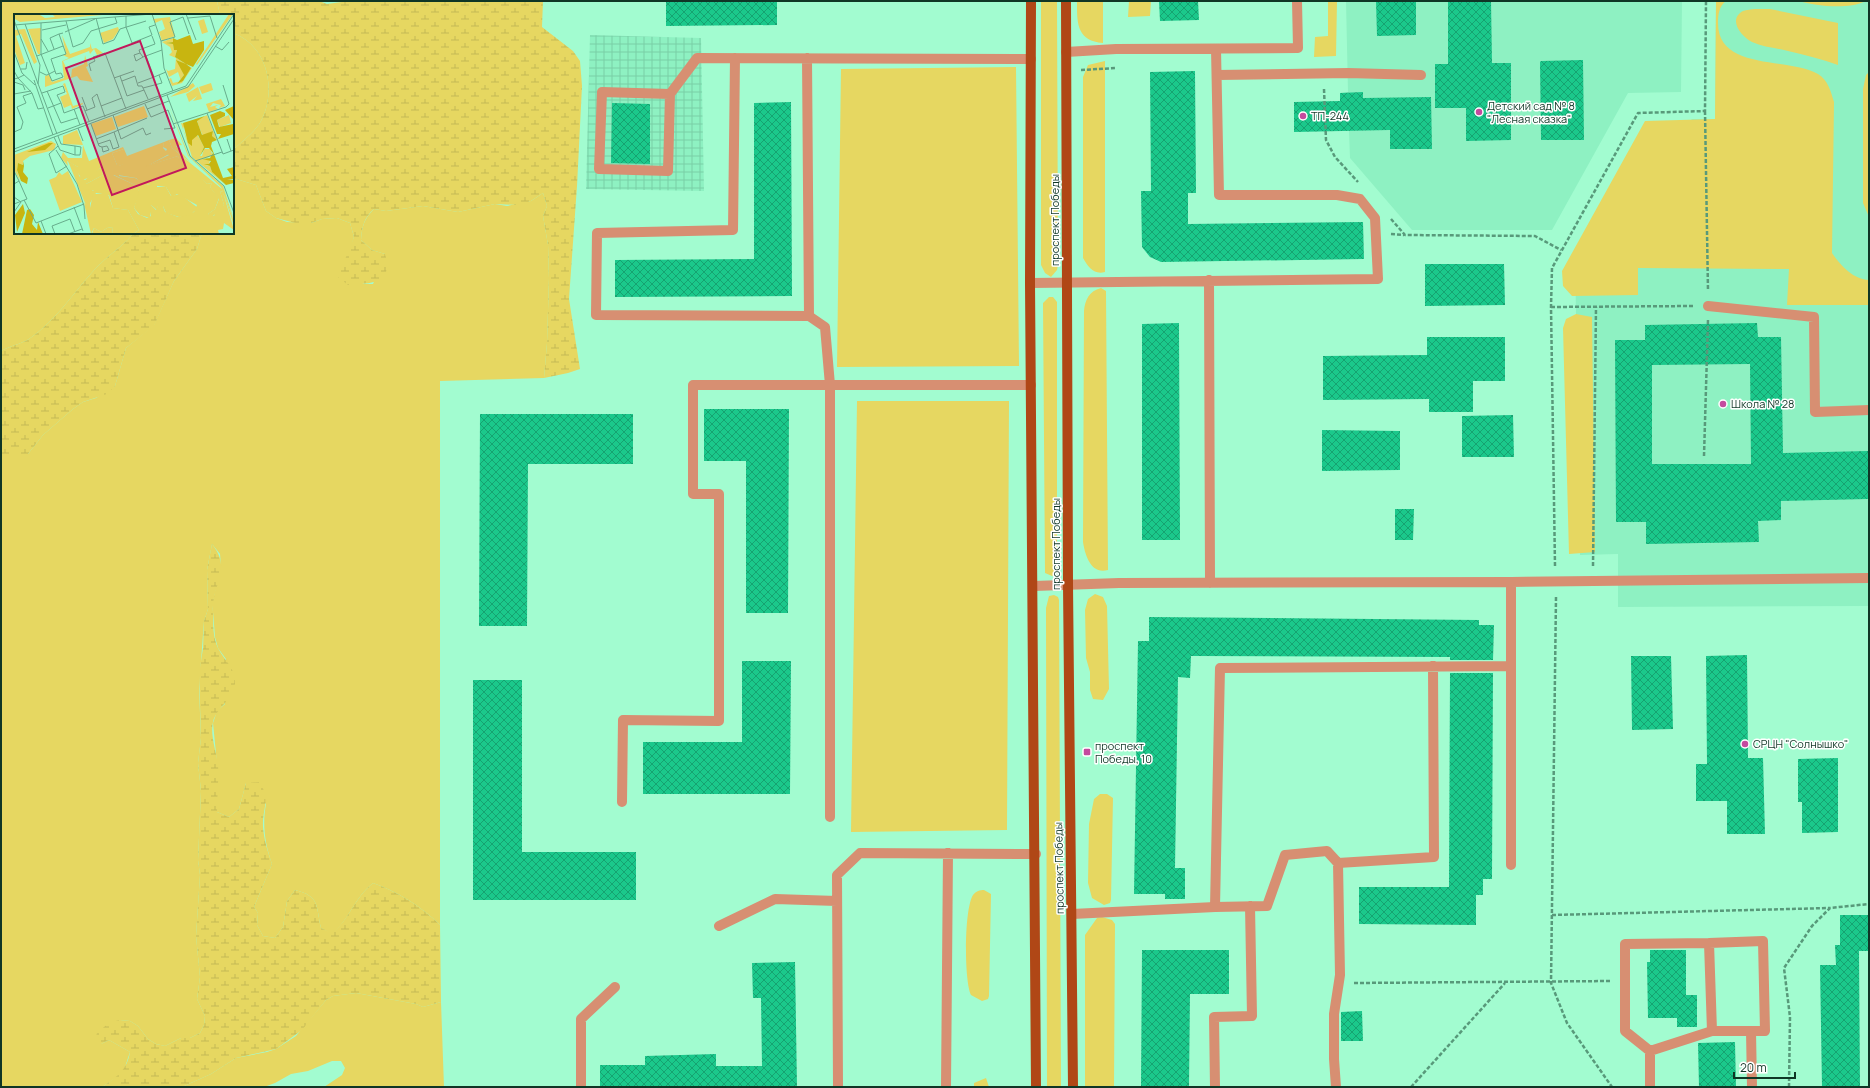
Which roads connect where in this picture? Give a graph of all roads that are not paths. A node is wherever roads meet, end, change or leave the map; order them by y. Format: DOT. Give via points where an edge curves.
graph roads {
  1 [pos="1031,1"];
  2 [pos="1066,1"];
  3 [pos="1297,1"];
  4 [pos="1216,49"];
  5 [pos="1066,52"];
  6 [pos="735,58"];
  7 [pos="808,58"];
  8 [pos="1031,59"];
  9 [pos="1217,75"];
  10 [pos="1421,75"];
  11 [pos="670,94"];
  12 [pos="1209,280"];
  13 [pos="1067,282"];
  14 [pos="1030,283"];
  15 [pos="1708,306"];
  16 [pos="809,316"];
  17 [pos="830,385"];
  18 [pos="1031,385"];
  19 [pos="1869,410"];
  20 [pos="1869,578"];
  21 [pos="1511,582"];
  22 [pos="1210,584"];
  23 [pos="1068,585"];
  24 [pos="1034,586"];
  25 [pos="1433,666"];
  26 [pos="1511,666"];
  27 [pos="622,802"];
  28 [pos="830,817"];
  29 [pos="948,853"];
  30 [pos="1036,854"];
  31 [pos="1338,863"];
  32 [pos="1511,865"];
  33 [pos="837,901"];
  34 [pos="1250,906"];
  35 [pos="1215,907"];
  36 [pos="1072,914"];
  37 [pos="719,926"];
  38 [pos="1709,942"];
  39 [pos="615,988"];
  40 [pos="1712,1031"];
  41 [pos="1751,1031"];
  42 [pos="1650,1051"];
  43 [pos="581,1087"];
  44 [pos="838,1087"];
  45 [pos="946,1087"];
  46 [pos="1036,1087"];
  47 [pos="1073,1087"];
  48 [pos="1215,1087"];
  49 [pos="1336,1087"];
  50 [pos="1650,1087"];
  51 [pos="1752,1087"];
  1 -- 8 [label="main road, проспект Победы"];
  2 -- 5 [label="main road, проспект Победы"];
  3 -- 4 [label="lane" via="1298,48"];
  4 -- 5 [label="lane"];
  4 -- 9 [label="lane"];
  5 -- 13 [label="main road, проспект Победы"];
  6 -- 7 [label="lane"];
  6 -- 11 [label="lane" via="697,58"];
  6 -- 16 [label="lane" via="733,230 597,233 596,315"];
  7 -- 8 [label="lane"];
  7 -- 16 [label="lane"];
  8 -- 14 [label="main road, проспект Победы"];
  9 -- 10 [label="lane"];
  9 -- 12 [label="lane" via="1219,195 1338,195 1360,199 1375,218 1378,279"];
  11 -- 11 [label="lane" via="668,171 599,169 602,92"];
  12 -- 13 [label="lane"];
  12 -- 22 [label="lane"];
  13 -- 14 [label="lane"];
  13 -- 23 [label="main road, проспект Победы"];
  14 -- 18 [label="main road, проспект Победы"];
  15 -- 19 [label="lane" via="1814,317 1815,412"];
  16 -- 17 [label="lane" via="825,327"];
  17 -- 18 [label="lane"];
  17 -- 27 [label="lane" via="693,385 693,494 719,494 719,720 623,720"];
  17 -- 28 [label="lane"];
  18 -- 24 [label="main road, проспект Победы"];
  20 -- 21 [label="lane"];
  21 -- 22 [label="lane"];
  21 -- 26 [label="lane"];
  22 -- 23 [label="lane"];
  23 -- 24 [label="lane"];
  23 -- 36 [label="main road, проспект Победы"];
  24 -- 30 [label="main road, проспект Победы"];
  25 -- 26 [label="lane"];
  25 -- 31 [label="lane" via="1434,857"];
  25 -- 35 [label="lane" via="1220,668"];
  26 -- 32 [label="lane"];
  29 -- 30 [label="lane"];
  29 -- 33 [label="lane" via="860,853 837,875"];
  29 -- 45 [label="lane"];
  30 -- 46 [label="main road, проспект Победы"];
  31 -- 34 [label="lane" via="1327,851 1285,854 1267,906"];
  31 -- 49 [label="lane" via="1340,975 1334,1014"];
  33 -- 37 [label="lane" via="775,899"];
  33 -- 44 [label="lane"];
  34 -- 35 [label="lane"];
  34 -- 48 [label="lane" via="1252,1016 1214,1017"];
  35 -- 36 [label="lane"];
  36 -- 47 [label="main road, проспект Победы"];
  38 -- 40 [label="lane"];
  38 -- 41 [label="lane" via="1763,941 1765,1031"];
  38 -- 42 [label="lane" via="1625,944 1626,1031"];
  39 -- 43 [label="lane" via="581,1019"];
  40 -- 41 [label="lane"];
  40 -- 42 [label="lane"];
  41 -- 51 [label="lane"];
  42 -- 50 [label="lane"];
}
